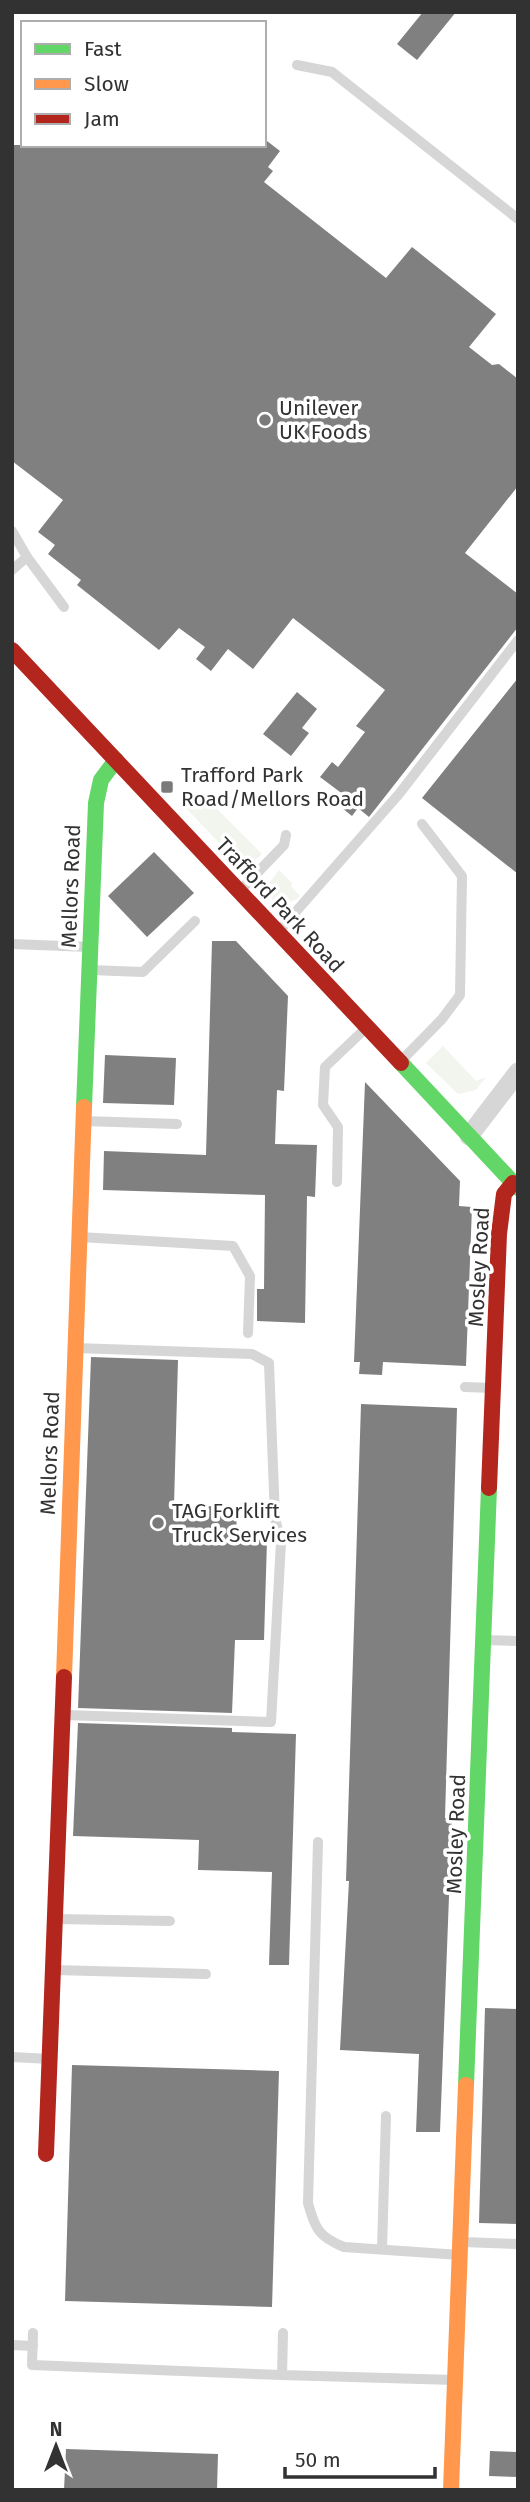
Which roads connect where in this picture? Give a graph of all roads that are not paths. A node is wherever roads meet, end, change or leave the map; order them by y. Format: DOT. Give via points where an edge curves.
graph roads {
  1 [pos="297,65"];
  2 [pos="518,219"];
  3 [pos="12,531"];
  4 [pos="27,556"];
  5 [pos="12,570"];
  6 [pos="64,607"];
  7 [pos="518,640"];
  8 [pos="12,650"];
  9 [pos="116,761"];
  10 [pos="422,824"];
  11 [pos="286,835"];
  12 [pos="239,892"];
  13 [pos="195,921"];
  14 [pos="277,933"];
  15 [pos="12,944"];
  16 [pos="90,947"];
  17 [pos="89,970"];
  18 [pos="367,1027"];
  19 [pos="399,1062"];
  20 [pos="518,1072"];
  21 [pos="83,1121"];
  22 [pos="177,1124"];
  23 [pos="468,1136"];
  24 [pos="337,1182"];
  25 [pos="515,1186"];
  26 [pos="79,1237"];
  27 [pos="248,1333"];
  28 [pos="75,1348"];
  29 [pos="465,1387"];
  30 [pos="494,1388"];
  31 [pos="484,1640"];
  32 [pos="518,1640"];
  33 [pos="62,1715"];
  34 [pos="318,1842"];
  35 [pos="55,1919"];
  36 [pos="170,1921"];
  37 [pos="54,1970"];
  38 [pos="206,1973"];
  39 [pos="12,2057"];
  40 [pos="50,2059"];
  41 [pos="386,2116"];
  42 [pos="46,2154"];
  43 [pos="518,2244"];
  44 [pos="382,2249"];
  45 [pos="461,2249"];
  46 [pos="33,2333"];
  47 [pos="283,2333"];
  48 [pos="12,2345"];
  49 [pos="33,2346"];
  50 [pos="282,2375"];
  51 [pos="455,2380"];
  52 [pos="450,2490"];
  1 -- 2 [label="lane" via="332,72"];
  3 -- 4 [label="lane"];
  4 -- 5 [label="lane"];
  4 -- 6 [label="lane"];
  7 -- 14 [label="lane" via="399,794"];
  8 -- 9 [label="street, Trafford Park Road"];
  9 -- 12 [label="street, Trafford Park Road"];
  9 -- 16 [label="street, Mellors Road" via="106,768 96,795"];
  10 -- 19 [label="lane" via="462,876 460,995"];
  11 -- 12 [label="lane" via="285,845"];
  12 -- 14 [label="street, Trafford Park Road"];
  13 -- 17 [label="lane" via="143,972"];
  14 -- 18 [label="street, Trafford Park Road"];
  15 -- 16 [label="lane"];
  16 -- 17 [label="street, Mellors Road"];
  17 -- 21 [label="street, Mellors Road"];
  18 -- 19 [label="street, Trafford Park Road"];
  18 -- 24 [label="lane" via="325,1067 323,1105 338,1127"];
  19 -- 23 [label="street, Trafford Park Road"];
  20 -- 23 [label="street"];
  21 -- 22 [label="lane"];
  21 -- 26 [label="street, Mellors Road"];
  23 -- 25 [label="street, Trafford Park Road"];
  25 -- 30 [label="street, Mosley Road" via="504,1194 501,1207"];
  26 -- 27 [label="lane" via="233,1246 250,1276"];
  26 -- 28 [label="street, Mellors Road"];
  28 -- 33 [label="street, Mellors Road"];
  28 -- 33 [label="lane" via="253,1353 269,1363 275,1518 281,1542 271,1722"];
  29 -- 30 [label="lane"];
  30 -- 31 [label="street, Mosley Road"];
  31 -- 32 [label="lane"];
  31 -- 45 [label="street, Mosley Road"];
  33 -- 35 [label="street, Mellors Road"];
  34 -- 44 [label="lane" via="307,2203 314,2226 328,2241 344,2247"];
  35 -- 36 [label="lane"];
  35 -- 37 [label="street, Mellors Road"];
  37 -- 38 [label="lane"];
  37 -- 40 [label="street, Mellors Road"];
  39 -- 40 [label="lane"];
  40 -- 42 [label="street, Mellors Road"];
  41 -- 44 [label="lane"];
  43 -- 45 [label="lane"];
  44 -- 45 [label="lane"];
  45 -- 51 [label="street, Mosley Road"];
  46 -- 49 [label="lane"];
  47 -- 50 [label="lane"];
  48 -- 49 [label="lane"];
  49 -- 50 [label="lane" via="32,2365"];
  50 -- 51 [label="lane"];
  51 -- 52 [label="street, Mosley Road"];
}
